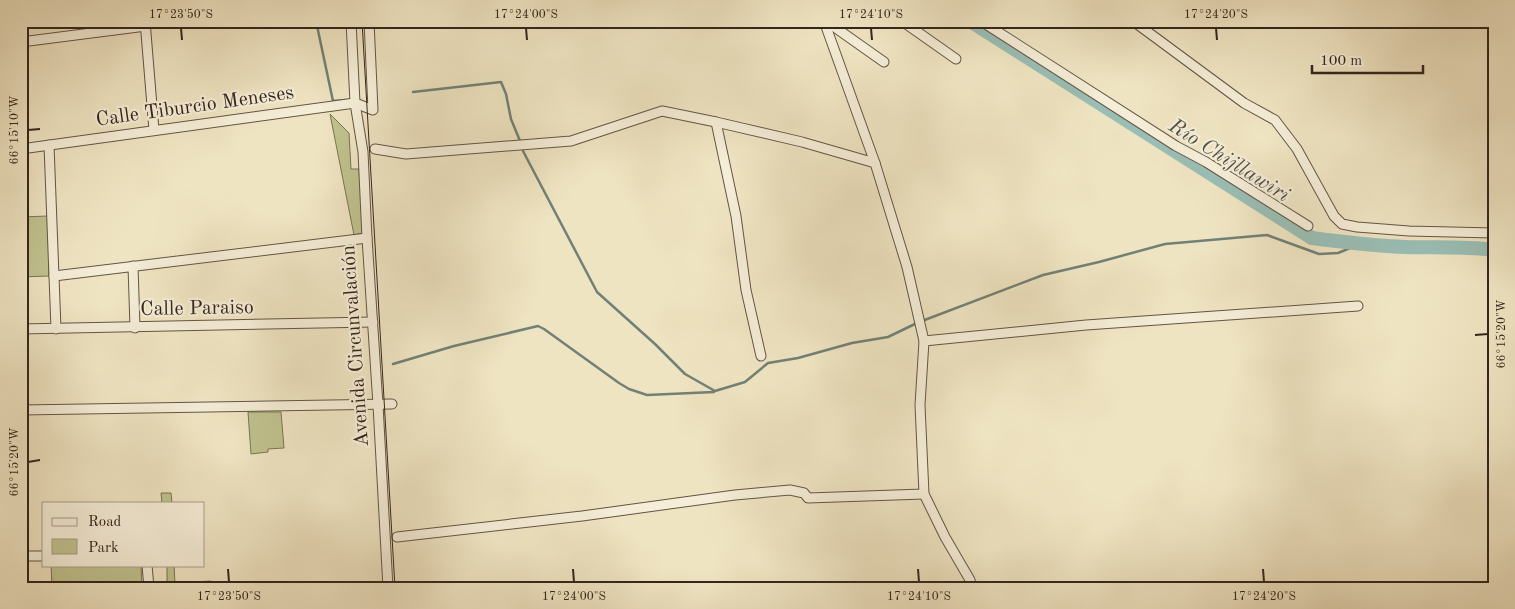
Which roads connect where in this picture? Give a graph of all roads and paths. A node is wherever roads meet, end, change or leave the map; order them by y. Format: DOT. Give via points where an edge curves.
graph roads {
  1 [pos="351,21"];
  2 [pos="369,21"];
  3 [pos="825,21"];
  4 [pos="902,21"];
  5 [pos="982,21"];
  6 [pos="1133,21"];
  7 [pos="146,24"];
  8 [pos="21,42"];
  9 [pos="956,59"];
  10 [pos="884,62"];
  11 [pos="355,103"];
  12 [pos="716,122"];
  13 [pos="154,130"];
  14 [pos="49,145"];
  15 [pos="21,149"];
  16 [pos="375,149"];
  17 [pos="875,163"];
  18 [pos="1308,226"];
  19 [pos="1494,234"];
  20 [pos="367,238"];
  21 [pos="132,266"];
  22 [pos="54,276"];
  23 [pos="1358,306"];
  24 [pos="373,322"];
  25 [pos="136,328"];
  26 [pos="21,329"];
  27 [pos="56,329"];
  28 [pos="924,341"];
  29 [pos="761,356"];
  30 [pos="392,404"];
  31 [pos="378,405"];
  32 [pos="21,410"];
  33 [pos="924,494"];
  34 [pos="397,537"];
  35 [pos="21,556"];
  36 [pos="42,556"];
  37 [pos="148,566"];
  38 [pos="149,588"];
  39 [pos="388,588"];
  40 [pos="972,588"];
  1 -- 11 [label="street, Avenida Circunvalación"];
  2 -- 11 [label="street, Calle Tiburcio Meneses" via="373,110"];
  3 -- 10 [label="street"];
  3 -- 17 [label="street"];
  4 -- 9 [label="street"];
  5 -- 18 [label="street" via="1176,146"];
  6 -- 19 [label="street" via="1244,103 1275,120 1297,149 1334,216 1342,224 1409,231"];
  7 -- 8 [label="street"];
  7 -- 13 [label="street"];
  11 -- 13 [label="street, Calle Tiburcio Meneses"];
  11 -- 20 [label="street, Avenida Circunvalación" via="363,152"];
  12 -- 16 [label="street" via="662,111 571,141 406,154"];
  12 -- 17 [label="street"];
  12 -- 29 [label="street"];
  13 -- 14 [label="street, Calle Tiburcio Meneses"];
  14 -- 15 [label="street, Calle Tiburcio Meneses"];
  14 -- 22 [label="street"];
  17 -- 28 [label="street" via="907,267"];
  20 -- 21 [label="street"];
  20 -- 24 [label="street, Avenida Circunvalación"];
  21 -- 22 [label="street"];
  21 -- 25 [label="street"];
  22 -- 27 [label="street"];
  23 -- 28 [label="street" via="1086,325"];
  24 -- 25 [label="street, Calle Paraiso"];
  24 -- 31 [label="street, Avenida Circunvalación"];
  25 -- 27 [label="street, Calle Paraiso"];
  26 -- 27 [label="street, Calle Paraiso"];
  28 -- 33 [label="street" via="920,405"];
  30 -- 31 [label="street"];
  31 -- 32 [label="street"];
  31 -- 39 [label="street, Avenida Circunvalación"];
  33 -- 34 [label="street" via="808,498 804,493 790,490"];
  33 -- 40 [label="street"];
  35 -- 36 [label="street"];
  37 -- 38 [label="street"];
}
